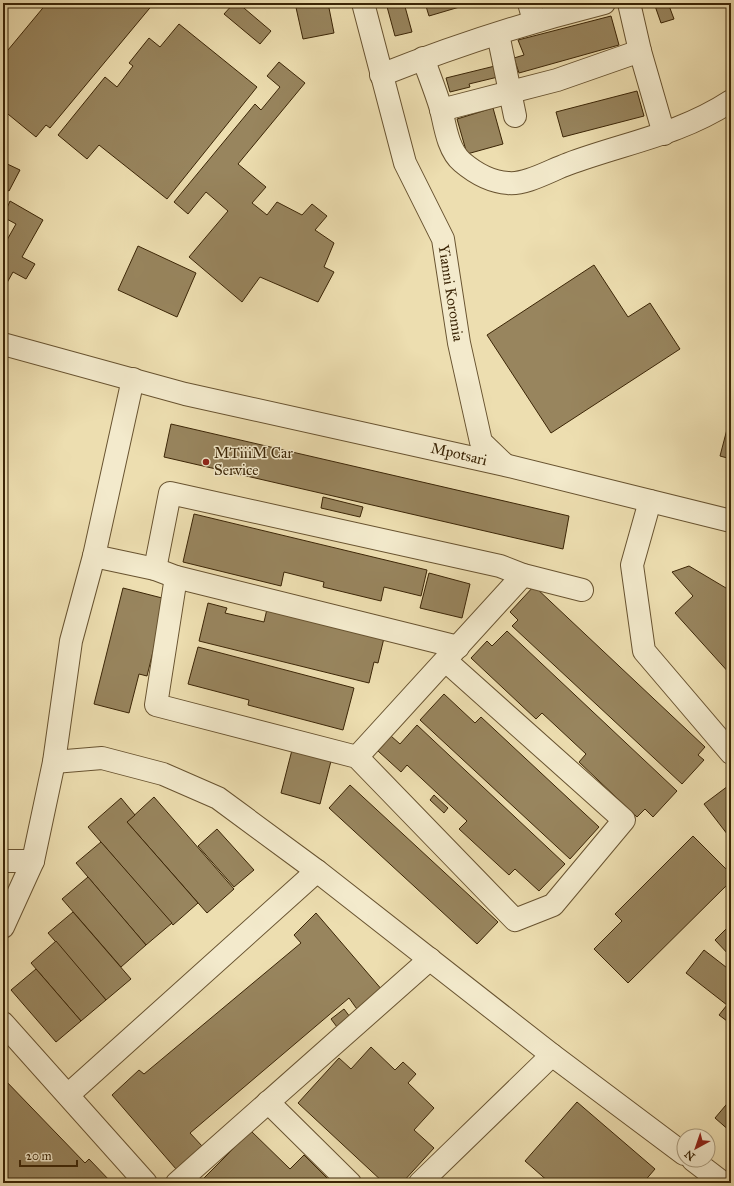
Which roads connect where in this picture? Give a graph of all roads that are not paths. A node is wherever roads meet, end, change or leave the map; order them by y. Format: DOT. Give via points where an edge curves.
graph roads {
  1 [pos="363,3"];
  2 [pos="604,3"];
  3 [pos="629,3"];
  4 [pos="532,12"];
  5 [pos="498,34"];
  6 [pos="640,51"];
  7 [pos="423,58"];
  8 [pos="380,75"];
  9 [pos="509,94"];
  10 [pos="731,101"];
  11 [pos="441,110"];
  12 [pos="515,116"];
  13 [pos="664,134"];
  14 [pos="3,344"];
  15 [pos="133,379"];
  16 [pos="505,465"];
  17 [pos="650,501"];
  18 [pos="731,521"];
  19 [pos="94,556"];
  20 [pos="155,569"];
  21 [pos="523,575"];
  22 [pos="176,577"];
  23 [pos="582,590"];
  24 [pos="452,654"];
  25 [pos="731,753"];
  26 [pos="357,757"];
  27 [pos="54,762"];
  28 [pos="3,861"];
  29 [pos="33,861"];
  30 [pos="317,871"];
  31 [pos="3,927"];
  32 [pos="430,959"];
  33 [pos="3,1023"];
  34 [pos="552,1055"];
  35 [pos="69,1094"];
  36 [pos="268,1102"];
  37 [pos="676,1148"];
  38 [pos="704,1168"];
  39 [pos="146,1183"];
  40 [pos="177,1183"];
  41 [pos="350,1183"];
  42 [pos="420,1183"];
  43 [pos="724,1183"];
  1 -- 8 [label="street, Yianni Koromia"];
  2 -- 4 [label="street"];
  3 -- 6 [label="street"];
  4 -- 5 [label="street"];
  5 -- 7 [label="street"];
  5 -- 9 [label="street"];
  6 -- 9 [label="street"];
  6 -- 13 [label="street"];
  7 -- 8 [label="street"];
  7 -- 11 [label="street"];
  8 -- 16 [label="street, Yianni Koromia" via="405,162 443,239 459,343 481,442"];
  9 -- 11 [label="street"];
  9 -- 12 [label="street"];
  10 -- 13 [label="street" via="712,114"];
  11 -- 13 [label="street" via="447,136 461,161 487,179 509,184"];
  14 -- 15 [label="street, Mpotsari"];
  15 -- 16 [label="street, Mpotsari" via="186,394"];
  15 -- 19 [label="street"];
  16 -- 17 [label="street, Mpotsari"];
  17 -- 18 [label="street, Mpotsari"];
  17 -- 25 [label="street" via="632,565 644,651"];
  19 -- 20 [label="street"];
  19 -- 27 [label="street" via="71,641"];
  20 -- 21 [label="street" via="170,493 500,566"];
  20 -- 22 [label="street"];
  21 -- 23 [label="street"];
  21 -- 24 [label="street"];
  22 -- 24 [label="street"];
  22 -- 26 [label="street" via="156,704"];
  24 -- 26 [label="street"];
  24 -- 26 [label="street" via="624,820 552,905 514,920"];
  27 -- 29 [label="street"];
  27 -- 30 [label="street" via="102,758 163,774 218,798"];
  28 -- 29 [label="street"];
  29 -- 31 [label="street"];
  30 -- 32 [label="street"];
  30 -- 35 [label="street"];
  32 -- 34 [label="street"];
  32 -- 36 [label="street"];
  33 -- 35 [label="street"];
  34 -- 37 [label="street"];
  34 -- 42 [label="street"];
  35 -- 39 [label="street"];
  36 -- 40 [label="street"];
  36 -- 41 [label="street"];
  38 -- 43 [label="street"];
}
